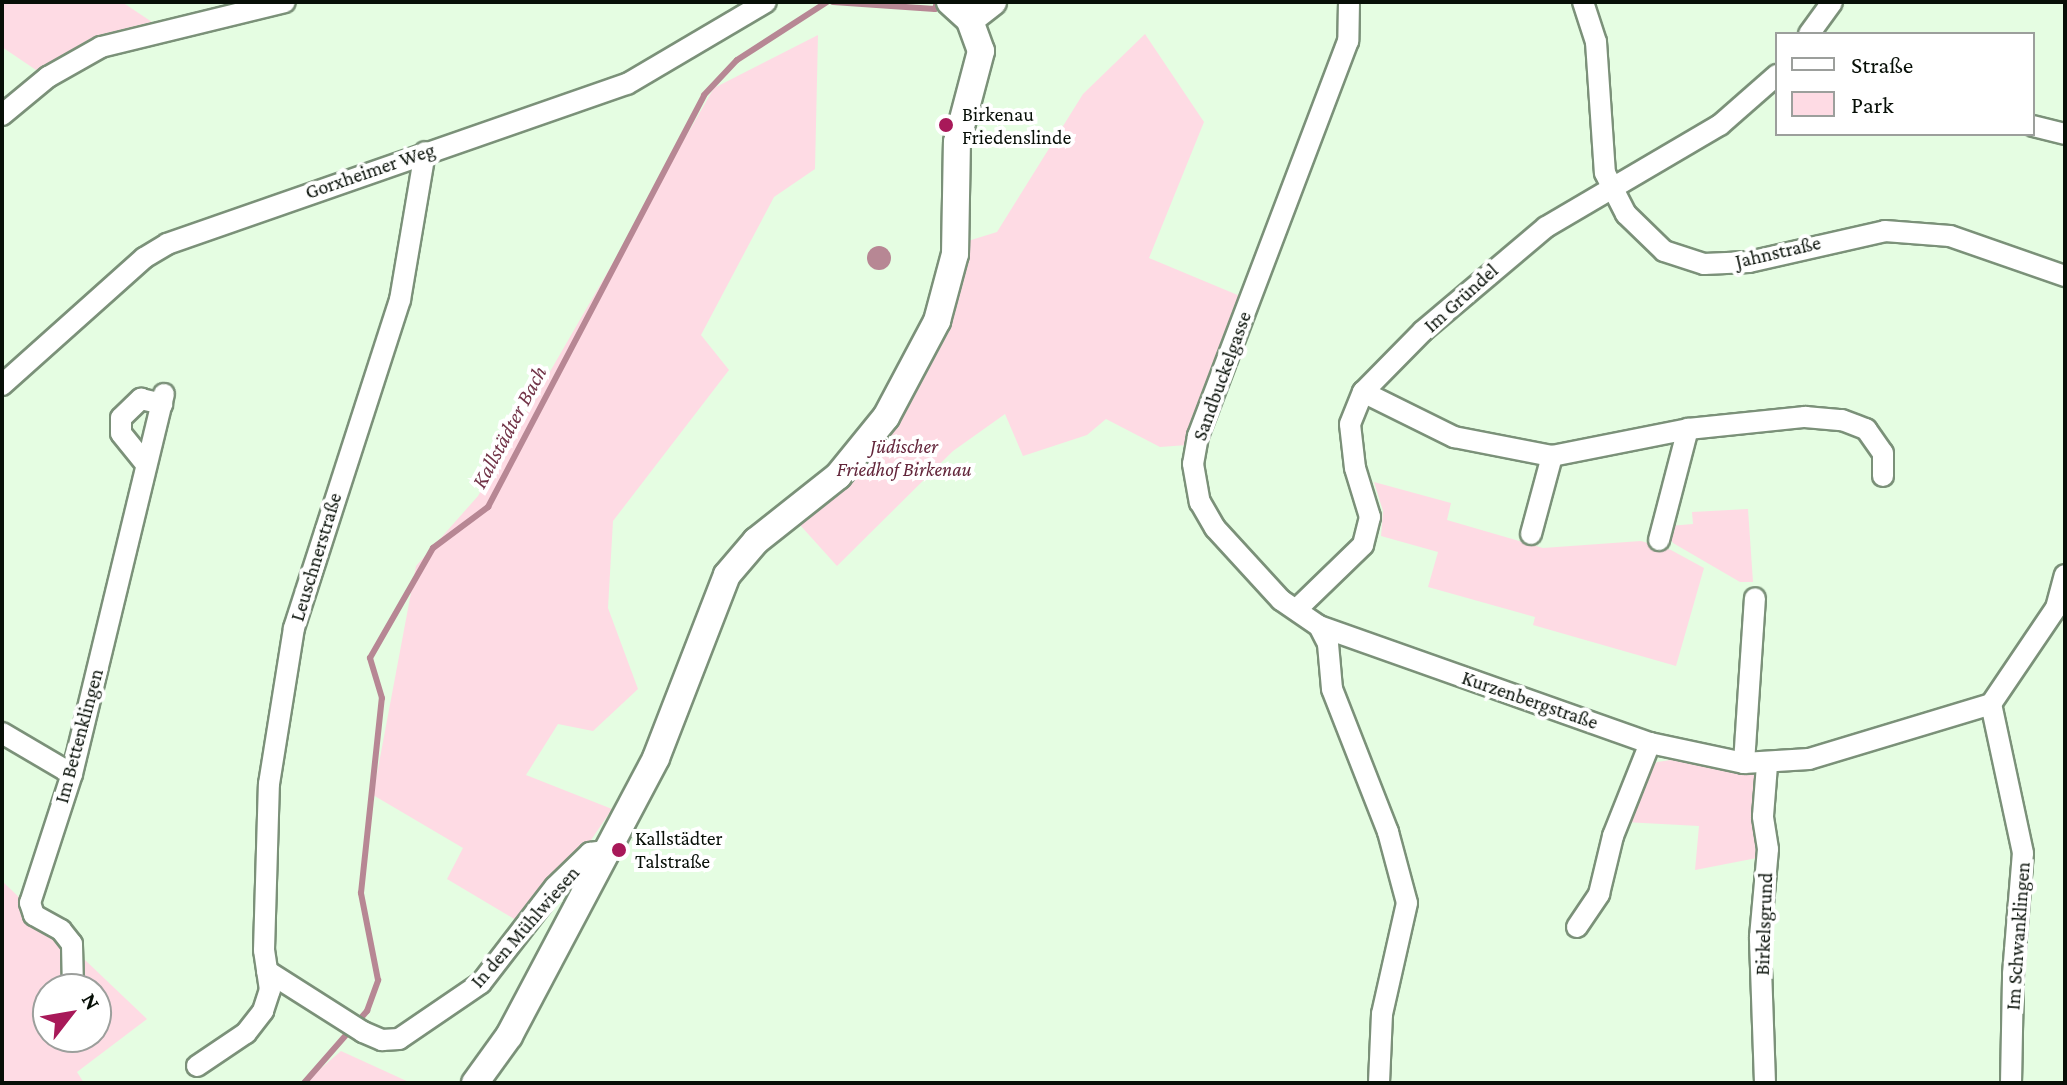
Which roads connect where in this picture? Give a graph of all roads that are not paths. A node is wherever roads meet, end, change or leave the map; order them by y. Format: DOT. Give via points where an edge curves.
graph roads {
  1 [pos="285,2"];
  2 [pos="766,2"];
  3 [pos="950,2"];
  4 [pos="993,2"];
  5 [pos="1349,2"];
  6 [pos="1583,2"];
  7 [pos="1832,2"];
  8 [pos="970,20"];
  9 [pos="1810,32"];
  10 [pos="1775,77"];
  11 [pos="2,115"];
  12 [pos="2035,126"];
  13 [pos="2065,134"];
  14 [pos="425,152"];
  15 [pos="1611,191"];
  16 [pos="2065,276"];
  17 [pos="2,385"];
  18 [pos="1363,392"];
  19 [pos="1688,429"];
  20 [pos="1552,456"];
  21 [pos="145,463"];
  22 [pos="1883,476"];
  23 [pos="1531,534"];
  24 [pos="1659,540"];
  25 [pos="2065,575"];
  26 [pos="1755,598"];
  27 [pos="1297,609"];
  28 [pos="1319,626"];
  29 [pos="1991,704"];
  30 [pos="2,733"];
  31 [pos="1650,743"];
  32 [pos="1744,763"];
  33 [pos="1767,765"];
  34 [pos="72,774"];
  35 [pos="604,851"];
  36 [pos="1577,927"];
  37 [pos="267,971"];
  38 [pos="73,973"];
  39 [pos="197,1066"];
  40 [pos="475,1083"];
  41 [pos="1379,1083"];
  42 [pos="1765,1083"];
  43 [pos="2011,1083"];
  1 -- 11 [label="street" via="101,47 48,77"];
  2 -- 14 [label="street, Gorxheimer Weg" via="627,84"];
  3 -- 8 [label="main road"];
  4 -- 8 [label="main road"];
  5 -- 27 [label="street, Sandbuckelgasse" via="1348,41 1198,436 1193,464 1200,502 1215,528 1281,600"];
  6 -- 15 [label="street, Jahnstraße" via="1596,42 1601,153"];
  7 -- 9 [label="street"];
  8 -- 35 [label="main road" via="981,51 957,142 955,254 932,331 886,417 838,476 756,541 727,575 656,758"];
  10 -- 15 [label="street, Im Gründel" via="1720,125"];
  12 -- 13 [label="street"];
  14 -- 17 [label="street, Gorxheimer Weg" via="167,244 144,258"];
  14 -- 37 [label="street, Leuschnerstraße" via="400,300 294,628 269,784"];
  15 -- 16 [label="street, Jahnstraße" via="1653,245 1689,261 1749,262 1885,231 1950,236"];
  15 -- 18 [label="street, Im Gründel" via="1546,227 1489,272"];
  18 -- 20 [label="street" via="1454,437"];
  18 -- 27 [label="street, Im Gründel" via="1350,424 1355,468 1370,517 1363,545"];
  19 -- 20 [label="street"];
  19 -- 22 [label="street" via="1805,417 1842,420 1866,429 1883,453"];
  19 -- 24 [label="street"];
  20 -- 23 [label="street"];
  21 -- 21 [label="street, Im Bettenklingen" via="163,399 141,399 121,418 121,433"];
  21 -- 34 [label="street, Im Bettenklingen"];
  25 -- 29 [label="street" via="2056,608"];
  26 -- 32 [label="street"];
  27 -- 28 [label="street, Sandbuckelgasse"];
  28 -- 31 [label="street, Kurzenbergstraße"];
  28 -- 41 [label="street" via="1328,644 1332,689 1388,832 1407,903 1382,1014"];
  29 -- 33 [label="street, Kurzenbergstraße" via="1809,759"];
  29 -- 43 [label="street, Im Schwanklingen" via="2023,853 2013,959"];
  30 -- 34 [label="street"];
  31 -- 32 [label="street, Kurzenbergstraße"];
  31 -- 36 [label="street" via="1613,836 1599,894"];
  32 -- 33 [label="street, Kurzenbergstraße"];
  33 -- 42 [label="street, Birkelsgrund" via="1763,816 1768,849 1760,937"];
  34 -- 38 [label="street, Im Bettenklingen" via="30,906 72,944"];
  35 -- 37 [label="street, In den Mühlwiesen" via="590,853 555,887 481,983 399,1039 382,1040 354,1027"];
  35 -- 40 [label="main road" via="509,1036"];
  37 -- 39 [label="street, Leuschnerstraße" via="270,990 257,1020"];
}
